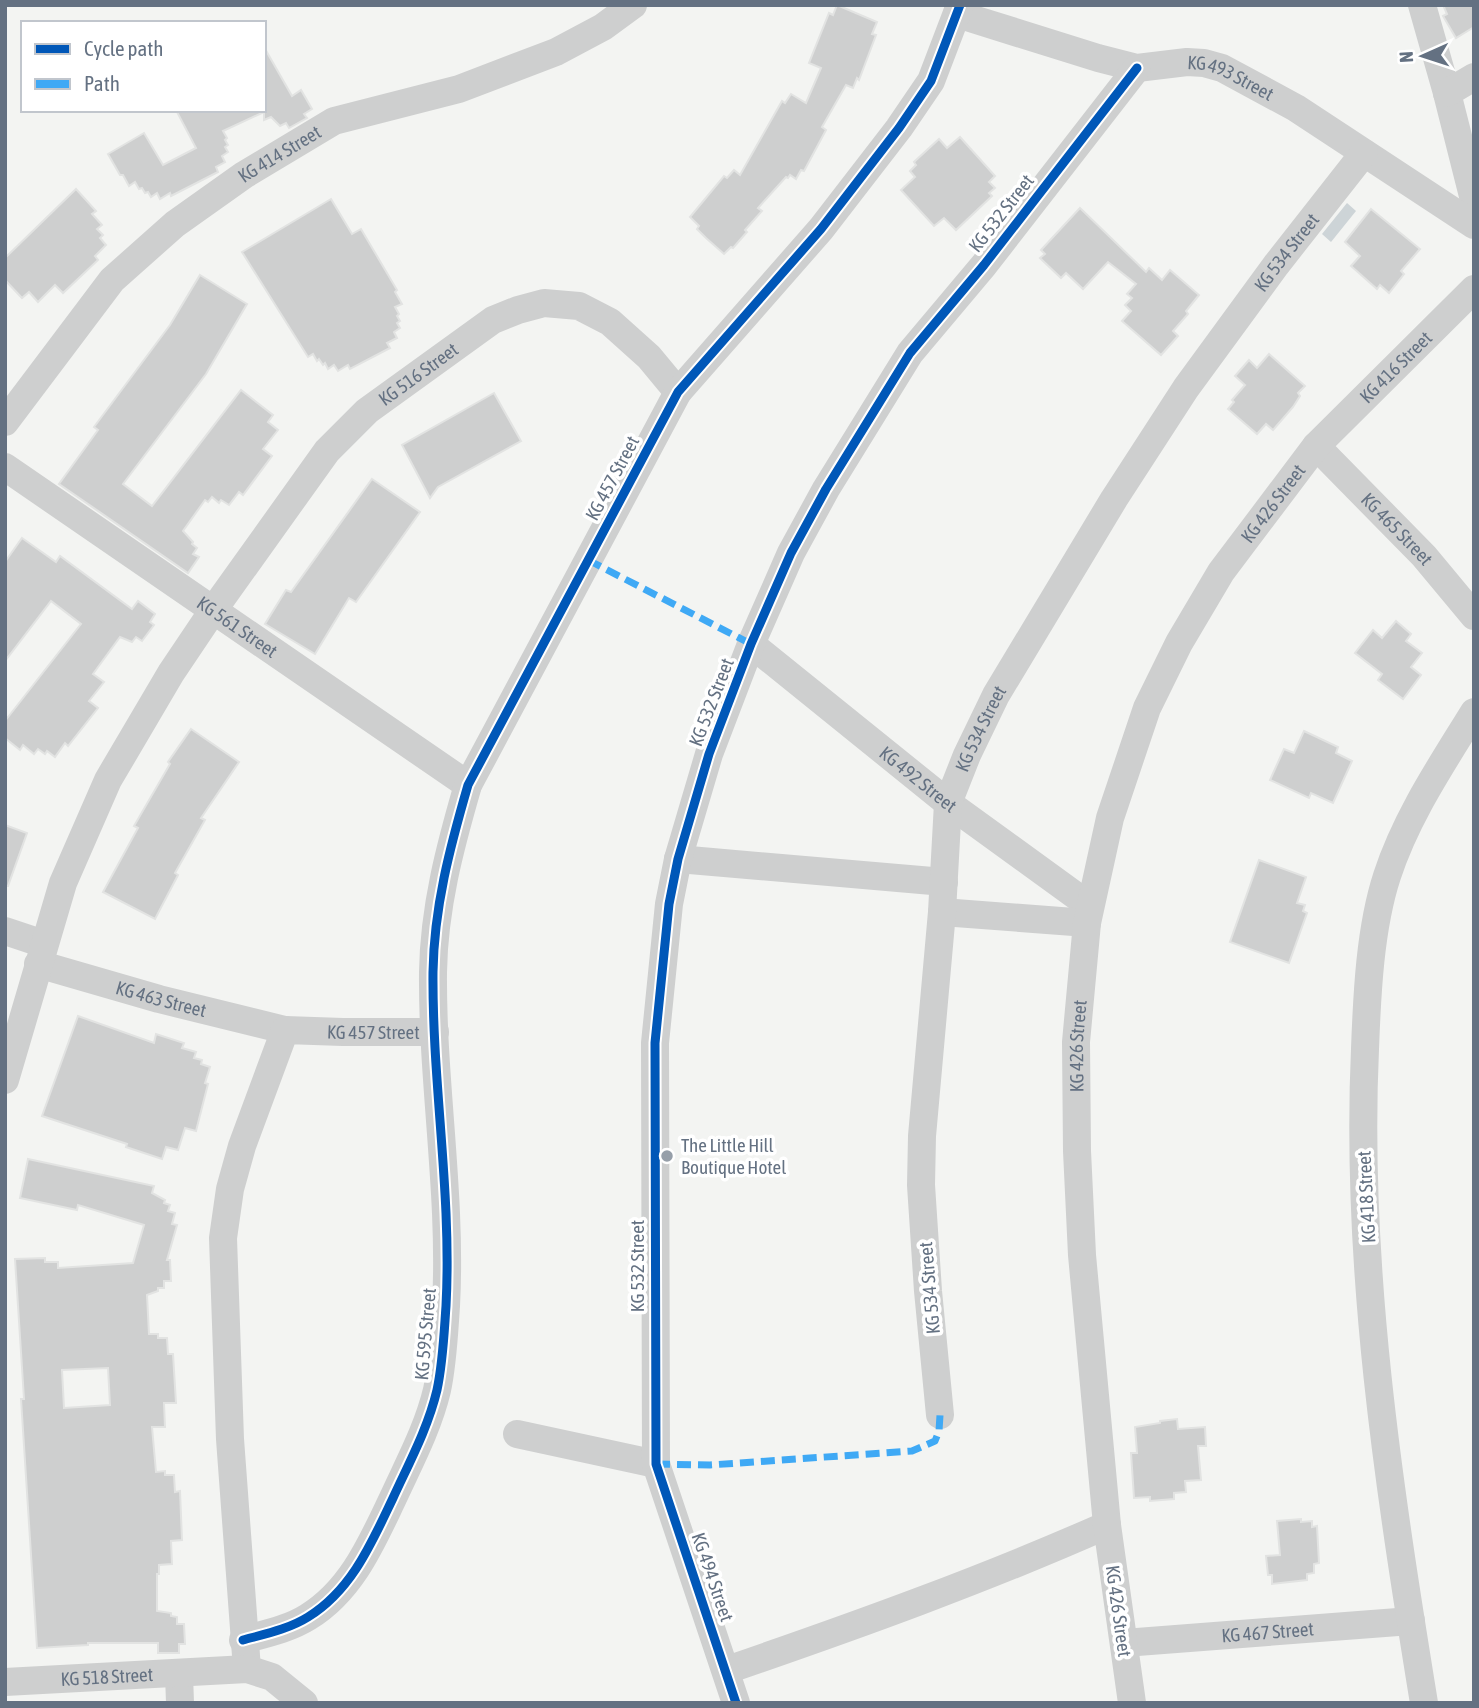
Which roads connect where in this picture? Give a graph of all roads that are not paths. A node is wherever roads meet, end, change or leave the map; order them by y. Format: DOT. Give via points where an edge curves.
graph roads {
  1 [pos="633,5"];
  2 [pos="1422,5"];
  3 [pos="958,10"];
  4 [pos="1137,68"];
  5 [pos="1474,77"];
  6 [pos="1447,93"];
  7 [pos="1364,153"];
  8 [pos="1474,200"];
  9 [pos="1474,225"];
  10 [pos="1474,289"];
  11 [pos="678,392"];
  12 [pos="5,422"];
  13 [pos="1316,446"];
  14 [pos="5,467"];
  15 [pos="214,609"];
  16 [pos="1474,616"];
  17 [pos="751,644"];
  18 [pos="1474,712"];
  19 [pos="468,785"];
  20 [pos="948,803"];
  21 [pos="678,859"];
  22 [pos="944,882"];
  23 [pos="942,912"];
  24 [pos="1088,914"];
  25 [pos="5,931"];
  26 [pos="41,954"];
  27 [pos="285,1030"];
  28 [pos="435,1032"];
  29 [pos="5,1080"];
  30 [pos="940,1415"];
  31 [pos="517,1434"];
  32 [pos="656,1464"];
  33 [pos="1107,1525"];
  34 [pos="1410,1621"];
  35 [pos="243,1640"];
  36 [pos="1124,1643"];
  37 [pos="247,1669"];
  38 [pos="727,1670"];
  39 [pos="179,1674"];
  40 [pos="5,1682"];
  41 [pos="180,1703"];
  42 [pos="304,1703"];
  43 [pos="737,1703"];
  44 [pos="1132,1703"];
  45 [pos="1424,1703"];
  1 -- 12 [label="street, KG 414 Street" via="555,52 459,89 334,121 244,175 175,223 112,280"];
  2 -- 6 [label="street"];
  3 -- 4 [label="street, KG 493 Street"];
  3 -- 11 [label="street, KG 457 Street" via="931,81 899,128 821,229"];
  4 -- 7 [label="street, KG 493 Street" via="1187,62 1222,68 1296,108"];
  4 -- 17 [label="street, KG 532 Street" via="910,353 791,553"];
  5 -- 6 [label="street"];
  6 -- 8 [label="street"];
  7 -- 9 [label="street, KG 493 Street"];
  7 -- 20 [label="street, KG 534 Street" via="1186,388 1114,499 996,695"];
  10 -- 13 [label="street, KG 416 Street"];
  11 -- 15 [label="street, KG 516 Street" via="635,343 610,322 579,306 544,303 493,320 366,411 327,451"];
  11 -- 19 [label="street, KG 457 Street"];
  13 -- 16 [label="street, KG 465 Street" via="1424,556"];
  13 -- 24 [label="street, KG 426 Street" via="1220,572 1147,708 1110,818"];
  14 -- 15 [label="street, KG 561 Street"];
  15 -- 19 [label="street, KG 561 Street"];
  15 -- 26 [label="street, KG 516 Street" via="108,780 63,883"];
  17 -- 20 [label="street, KG 492 Street"];
  17 -- 21 [label="street, KG 532 Street" via="709,754"];
  18 -- 34 [label="street, KG 418 Street" via="1411,818 1387,876 1375,933 1366,1024 1363,1154 1370,1275 1385,1445"];
  19 -- 28 [label="street, KG 457 Street" via="436,911"];
  20 -- 22 [label="street, KG 534 Street"];
  20 -- 24 [label="street, KG 492 Street"];
  21 -- 22 [label="street"];
  21 -- 32 [label="street, KG 532 Street" via="655,1043"];
  22 -- 23 [label="street, KG 534 Street"];
  23 -- 24 [label="street"];
  23 -- 30 [label="street, KG 534 Street" via="921,1173"];
  24 -- 33 [label="street, KG 426 Street" via="1076,1042 1077,1151"];
  25 -- 26 [label="street, KG 463 Street"];
  26 -- 27 [label="street, KG 463 Street" via="159,999"];
  26 -- 29 [label="street, KG 516 Street"];
  27 -- 28 [label="street, KG 457 Street"];
  27 -- 35 [label="street" via="242,1146 223,1238"];
  28 -- 35 [label="street, KG 595 Street" via="448,1268 437,1391 370,1548 354,1573 308,1617"];
  31 -- 32 [label="street"];
  32 -- 38 [label="street, KG 494 Street"];
  33 -- 36 [label="street, KG 426 Street"];
  33 -- 38 [label="street" via="879,1618"];
  34 -- 36 [label="street, KG 467 Street"];
  34 -- 45 [label="street, KG 418 Street"];
  35 -- 37 [label="street"];
  36 -- 44 [label="street, KG 426 Street"];
  37 -- 39 [label="street, KG 518 Street"];
  37 -- 42 [label="street" via="272,1677"];
  38 -- 43 [label="street, KG 494 Street"];
  39 -- 40 [label="street, KG 518 Street"];
  39 -- 41 [label="street"];
}
